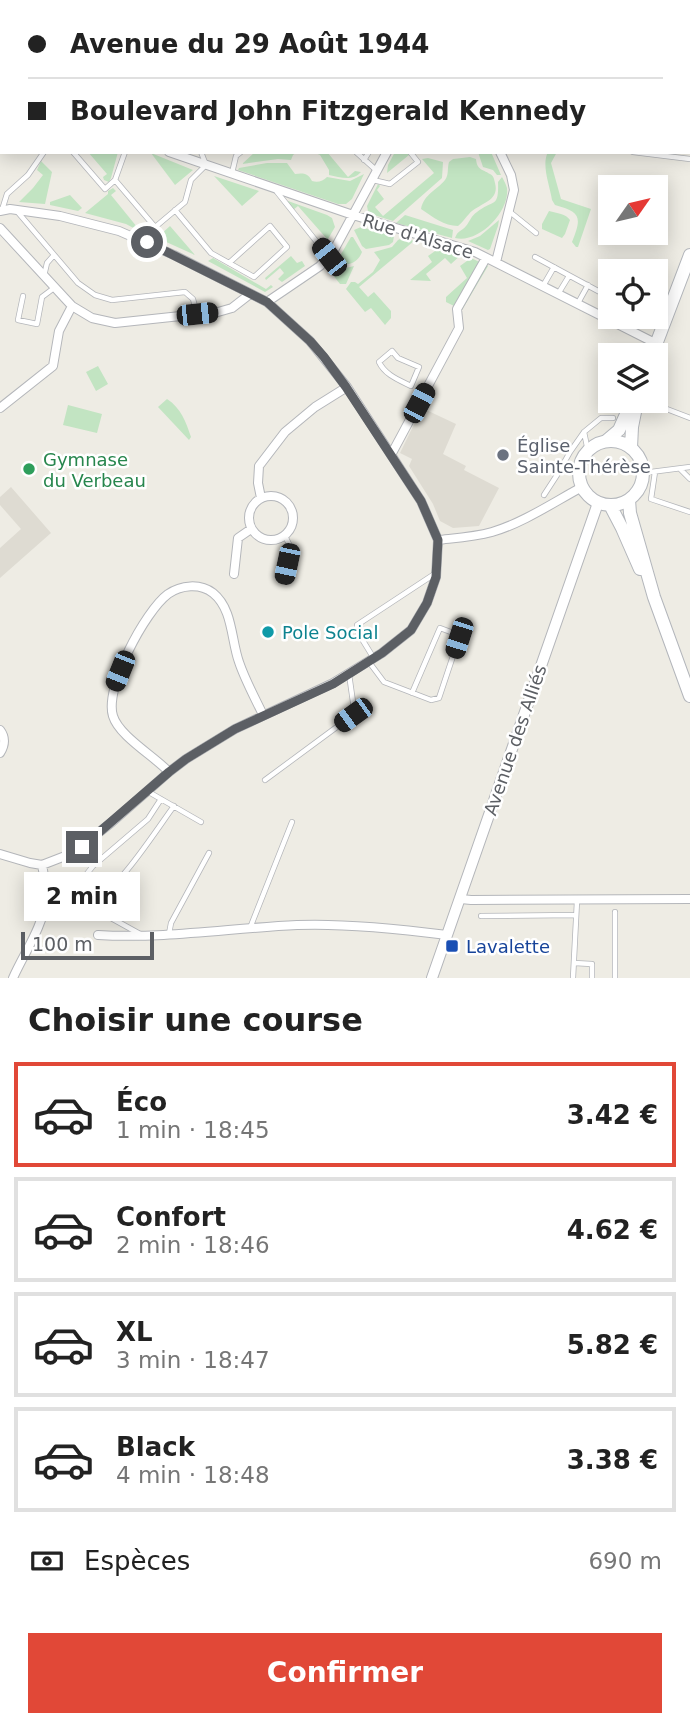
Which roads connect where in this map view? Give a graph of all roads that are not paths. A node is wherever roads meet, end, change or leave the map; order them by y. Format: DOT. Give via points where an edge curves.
graph roads {
  1 [pos="43,154"];
  2 [pos="75,154"];
  3 [pos="124,154"];
  4 [pos="176,154"];
  5 [pos="202,154"];
  6 [pos="238,154"];
  7 [pos="358,154"];
  8 [pos="368,154"];
  9 [pos="386,154"];
  10 [pos="412,154"];
  11 [pos="501,154"];
  12 [pos="649,154"];
  13 [pos="690,159"];
  14 [pos="365,160"];
  15 [pos="206,165"];
  16 [pos="231,173"];
  17 [pos="374,175"];
  18 [pos="116,180"];
  19 [pos="274,188"];
  20 [pos="16,210"];
  21 [pos="175,210"];
  22 [pos="1,211"];
  23 [pos="509,212"];
  24 [pos="353,215"];
  25 [pos="155,227"];
  26 [pos="0,228"];
  27 [pos="536,233"];
  28 [pos="141,239"];
  29 [pos="54,255"];
  30 [pos="690,255"];
  31 [pos="329,257"];
  32 [pos="535,257"];
  33 [pos="486,258"];
  34 [pos="496,262"];
  35 [pos="229,263"];
  36 [pos="554,267"];
  37 [pos="44,276"];
  38 [pos="569,276"];
  39 [pos="588,285"];
  40 [pos="543,286"];
  41 [pos="54,287"];
  42 [pos="598,291"];
  43 [pos="250,294"];
  44 [pos="558,294"];
  45 [pos="23,296"];
  46 [pos="267,302"];
  47 [pos="578,304"];
  48 [pos="72,306"];
  49 [pos="197,314"];
  50 [pos="598,314"];
  51 [pos="631,329"];
  52 [pos="647,343"];
  53 [pos="656,343"];
  54 [pos="389,375"];
  55 [pos="346,387"];
  56 [pos="0,408"];
  57 [pos="668,410"];
  58 [pos="627,413"];
  59 [pos="635,413"];
  60 [pos="613,418"];
  61 [pos="690,418"];
  62 [pos="584,432"];
  63 [pos="606,441"];
  64 [pos="631,448"];
  65 [pos="587,451"];
  66 [pos="391,455"];
  67 [pos="690,467"];
  68 [pos="680,468"];
  69 [pos="649,473"];
  70 [pos="690,479"];
  71 [pos="582,487"];
  72 [pos="544,495"];
  73 [pos="261,498"];
  74 [pos="629,500"];
  75 [pos="604,504"];
  76 [pos="690,512"];
  77 [pos="251,529"];
  78 [pos="285,536"];
  79 [pos="438,540"];
  80 [pos="436,573"];
  81 [pos="234,574"];
  82 [pos="284,580"];
  83 [pos="654,597"];
  84 [pos="371,659"];
  85 [pos="348,674"];
  86 [pos="412,693"];
  87 [pos="690,696"];
  88 [pos="263,715"];
  89 [pos="0,730"];
  90 [pos="0,753"];
  91 [pos="169,772"];
  92 [pos="265,780"];
  93 [pos="147,791"];
  94 [pos="161,799"];
  95 [pos="174,806"];
  96 [pos="201,822"];
  97 [pos="292,822"];
  98 [pos="209,853"];
  99 [pos="0,854"];
  100 [pos="42,865"];
  101 [pos="45,882"];
  102 [pos="461,899"];
  103 [pos="690,899"];
  104 [pos="577,900"];
  105 [pos="615,912"];
  106 [pos="576,915"];
  107 [pos="481,916"];
  108 [pos="250,929"];
  109 [pos="447,934"];
  110 [pos="98,935"];
  111 [pos="169,935"];
  112 [pos="144,936"];
  113 [pos="574,963"];
  114 [pos="13,978"];
  115 [pos="432,978"];
  116 [pos="573,978"];
  117 [pos="592,978"];
  118 [pos="615,978"];
  1 -- 22 [label="lane" via="7,194"];
  2 -- 18 [label="lane" via="105,189"];
  3 -- 18 [label="lane"];
  4 -- 15 [label="street, Rue d'Alsace"];
  5 -- 15 [label="lane"];
  6 -- 16 [label="lane"];
  7 -- 14 [label="lane"];
  8 -- 14 [label="lane"];
  9 -- 17 [label="street"];
  10 -- 17 [label="lane" via="418,162 390,184"];
  11 -- 23 [label="street" via="514,190"];
  12 -- 13 [label="lane"];
  14 -- 17 [label="lane"];
  15 -- 16 [label="street, Rue d'Alsace"];
  15 -- 21 [label="lane" via="191,180 185,202"];
  16 -- 19 [label="street, Rue d'Alsace"];
  17 -- 24 [label="street"];
  18 -- 25 [label="lane"];
  19 -- 24 [label="street, Rue d'Alsace"];
  19 -- 31 [label="lane"];
  20 -- 22 [label="street"];
  20 -- 28 [label="street" via="60,216"];
  20 -- 29 [label="lane"];
  21 -- 25 [label="lane"];
  21 -- 35 [label="lane" via="211,253"];
  23 -- 27 [label="lane"];
  23 -- 34 [label="street"];
  24 -- 31 [label="street"];
  24 -- 33 [label="street, Rue d'Alsace"];
  25 -- 28 [label="lane"];
  26 -- 37 [label="street"];
  28 -- 43 [label="street"];
  29 -- 37 [label="lane"];
  29 -- 49 [label="lane" via="95,295 112,300 186,292"];
  30 -- 53 [label="main road"];
  31 -- 46 [label="street"];
  32 -- 36 [label="lane"];
  33 -- 34 [label="street, Rue d'Alsace"];
  33 -- 66 [label="street" via="457,309 459,328"];
  34 -- 40 [label="street, Rue d'Alsace"];
  35 -- 35 [label="lane" via="254,277 288,247 270,226"];
  36 -- 38 [label="lane"];
  36 -- 40 [label="lane"];
  37 -- 41 [label="street"];
  38 -- 39 [label="lane"];
  38 -- 44 [label="lane"];
  39 -- 42 [label="lane"];
  39 -- 47 [label="lane"];
  40 -- 44 [label="street, Rue d'Alsace"];
  41 -- 45 [label="lane" via="42,297 37,324 18,320"];
  41 -- 48 [label="street"];
  43 -- 46 [label="street"];
  43 -- 49 [label="street" via="232,307"];
  44 -- 47 [label="street, Rue d'Alsace"];
  46 -- 55 [label="street" via="310,341"];
  47 -- 50 [label="street, Rue d'Alsace"];
  48 -- 49 [label="street" via="92,318 115,323"];
  48 -- 56 [label="street" via="59,331 53,366"];
  51 -- 52 [label="street, Rue d'Alsace"];
  54 -- 54 [label="lane" via="411,386 419,367 392,351 379,362"];
  55 -- 66 [label="street"];
  55 -- 73 [label="street" via="285,432 260,466"];
  57 -- 61 [label="lane"];
  58 -- 63 [label="main road" via="619,430"];
  59 -- 64 [label="main road"];
  60 -- 62 [label="lane" via="601,418"];
  62 -- 65 [label="lane"];
  62 -- 72 [label="lane"];
  63 -- 64 [label="main road"];
  63 -- 65 [label="main road"];
  64 -- 69 [label="main road"];
  65 -- 71 [label="main road" via="578,472"];
  66 -- 79 [label="street" via="421,501"];
  67 -- 68 [label="lane"];
  68 -- 69 [label="lane"];
  68 -- 70 [label="lane"];
  69 -- 74 [label="main road"];
  69 -- 76 [label="lane" via="651,499"];
  71 -- 75 [label="main road" via="590,498"];
  71 -- 79 [label="street" via="495,531"];
  73 -- 77 [label="street" via="252,506"];
  73 -- 78 [label="street" via="274,496 292,512 292,525"];
  74 -- 75 [label="main road"];
  74 -- 83 [label="main road"];
  75 -- 83 [label="main road" via="622,528"];
  75 -- 102 [label="street, Avenue des Alliés"];
  77 -- 78 [label="street" via="261,538"];
  77 -- 81 [label="street" via="239,538"];
  78 -- 82 [label="lane" via="291,548"];
  79 -- 80 [label="street"];
  80 -- 84 [label="street" via="427,603 411,630"];
  80 -- 84 [label="lane" via="358,625"];
  83 -- 87 [label="main road"];
  84 -- 85 [label="street"];
  84 -- 86 [label="lane" via="384,682"];
  85 -- 88 [label="street"];
  85 -- 92 [label="lane" via="353,715"];
  86 -- 86 [label="lane" via="439,698 459,638 456,634 440,628"];
  88 -- 91 [label="street"];
  88 -- 91 [label="street" via="220,601 197,587 175,590 157,605 125,657 111,706 119,729"];
  89 -- 90 [label="street" via="4,740"];
  91 -- 93 [label="street"];
  93 -- 94 [label="lane"];
  93 -- 100 [label="street" via="82,847"];
  94 -- 95 [label="lane"];
  94 -- 95 [label="lane" via="148,818 93,866 78,886 89,894 104,894"];
  95 -- 96 [label="lane"];
  97 -- 108 [label="lane"];
  98 -- 111 [label="lane"];
  99 -- 100 [label="street"];
  100 -- 101 [label="street"];
  101 -- 112 [label="lane"];
  101 -- 114 [label="street" via="44,911"];
  102 -- 104 [label="street"];
  102 -- 109 [label="street, Avenue des Alliés"];
  103 -- 104 [label="street"];
  104 -- 106 [label="lane"];
  105 -- 118 [label="lane"];
  106 -- 107 [label="lane"];
  106 -- 113 [label="lane"];
  108 -- 109 [label="street" via="320,925"];
  108 -- 111 [label="street"];
  109 -- 115 [label="street, Avenue des Alliés"];
  110 -- 112 [label="street"];
  111 -- 112 [label="street"];
  113 -- 116 [label="lane"];
  113 -- 117 [label="lane" via="592,964"];
}
